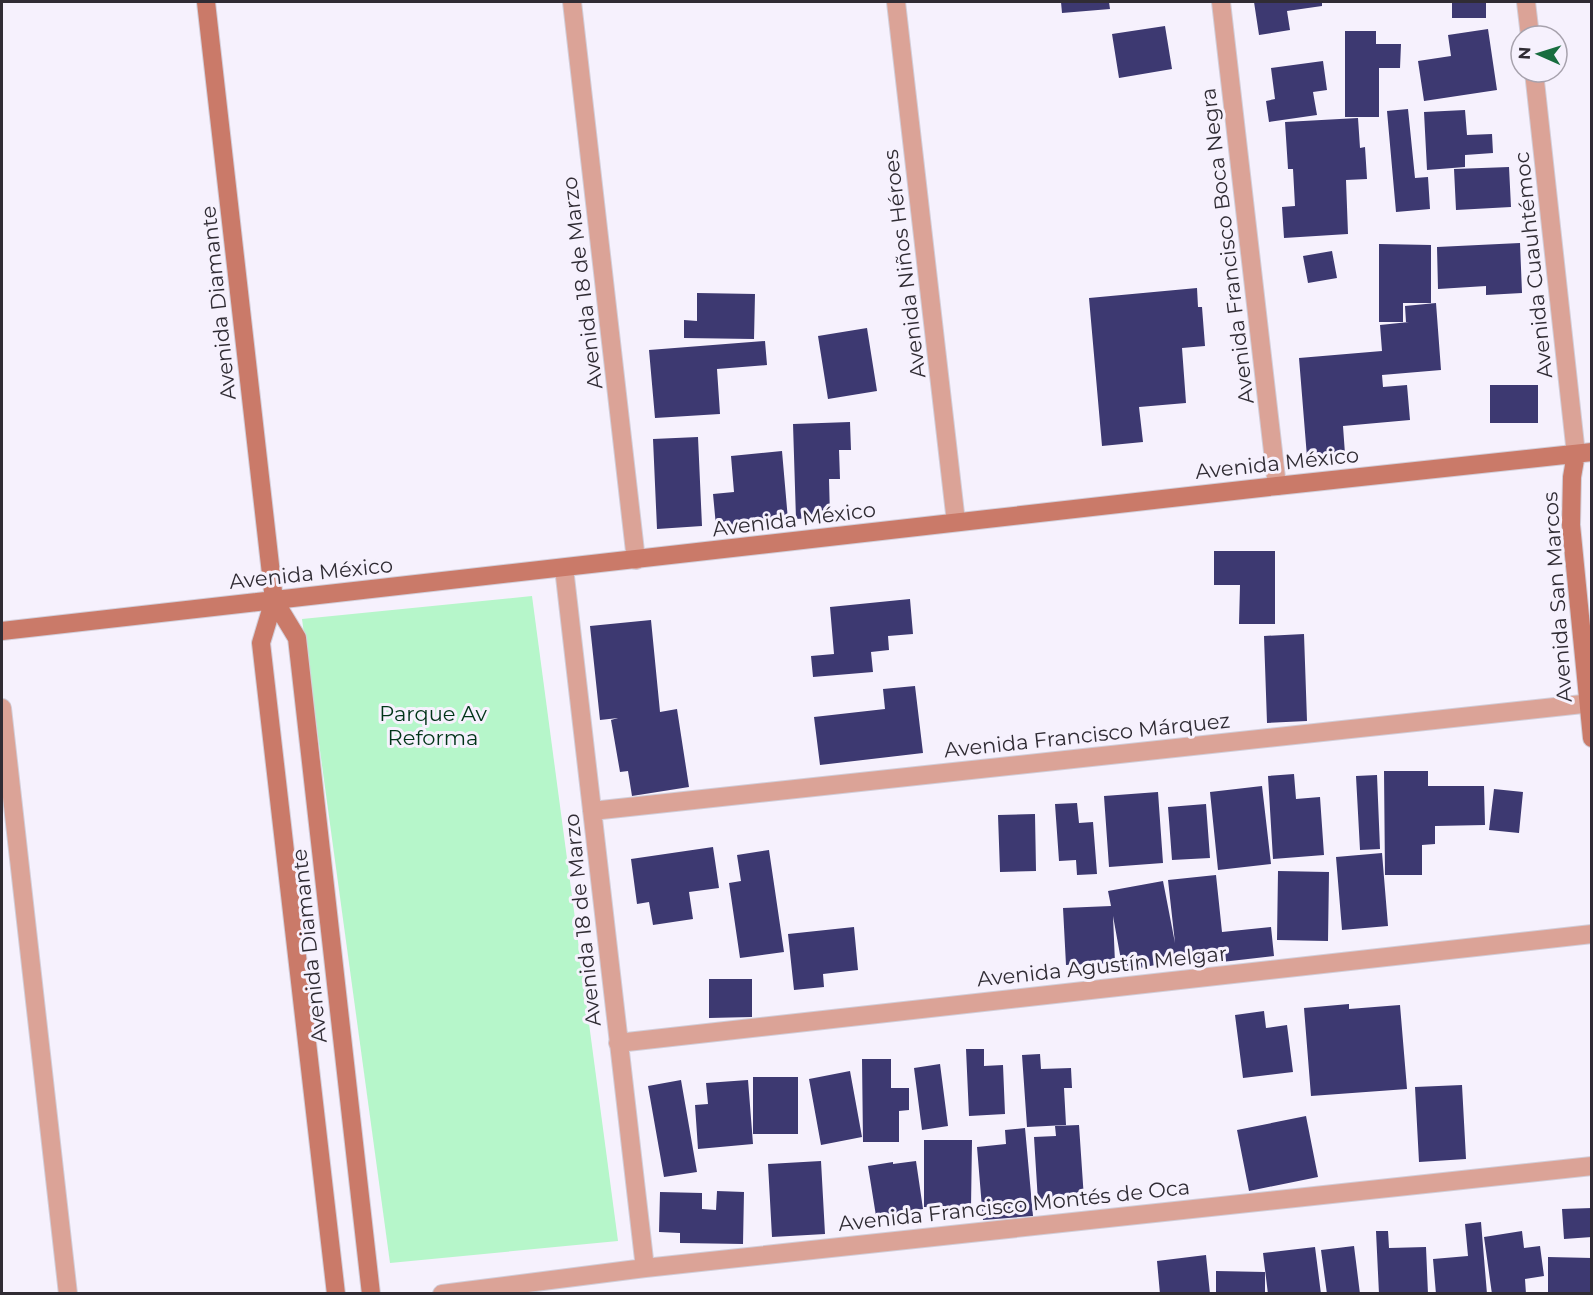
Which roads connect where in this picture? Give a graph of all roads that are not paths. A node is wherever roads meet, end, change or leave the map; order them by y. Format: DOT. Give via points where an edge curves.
graph roads {
  1 [pos="206,2"];
  2 [pos="572,2"];
  3 [pos="896,2"];
  4 [pos="1221,2"];
  5 [pos="1526,2"];
  6 [pos="1529,24"];
  7 [pos="1536,84"];
  8 [pos="1584,453"];
  9 [pos="1277,486"];
  10 [pos="956,522"];
  11 [pos="636,560"];
  12 [pos="564,568"];
  13 [pos="274,600"];
  14 [pos="2,631"];
  15 [pos="1589,704"];
  16 [pos="2,708"];
  17 [pos="1592,738"];
  18 [pos="592,811"];
  19 [pos="1592,934"];
  20 [pos="618,1043"];
  21 [pos="1592,1166"];
  22 [pos="645,1268"];
  23 [pos="68,1293"];
  24 [pos="336,1293"];
  25 [pos="371,1293"];
  26 [pos="442,1293"];
  1 -- 13 [label="main road, Avenida Diamante"];
  2 -- 11 [label="street, Avenida 18 de Marzo"];
  3 -- 10 [label="street, Avenida Niños Héroes"];
  4 -- 9 [label="street, Avenida Francisco Boca Negra"];
  5 -- 6 [label="street"];
  7 -- 8 [label="street, Avenida Cuauhtémoc"];
  8 -- 9 [label="main road, Avenida México"];
  8 -- 15 [label="main road, Avenida San Marcos" via="1572,477 1570,525"];
  9 -- 10 [label="main road, Avenida México"];
  10 -- 11 [label="main road, Avenida México"];
  11 -- 12 [label="main road, Avenida México"];
  12 -- 13 [label="main road, Avenida México"];
  12 -- 18 [label="street, Avenida 18 de Marzo"];
  13 -- 14 [label="main road, Avenida México"];
  13 -- 24 [label="main road, Avenida Diamante" via="261,643"];
  13 -- 25 [label="main road, Avenida Diamante" via="297,638"];
  15 -- 17 [label="main road, Avenida San Marcos"];
  15 -- 18 [label="street, Avenida Francisco Márquez"];
  16 -- 23 [label="street"];
  18 -- 20 [label="street, Avenida 18 de Marzo"];
  19 -- 20 [label="street, Avenida Agustín Melgar"];
  20 -- 22 [label="street, Avenida 18 de Marzo"];
  21 -- 22 [label="street, Avenida Francisco Montés de Oca"];
  22 -- 26 [label="street, Avenida Francisco Montés de Oca"];
}
